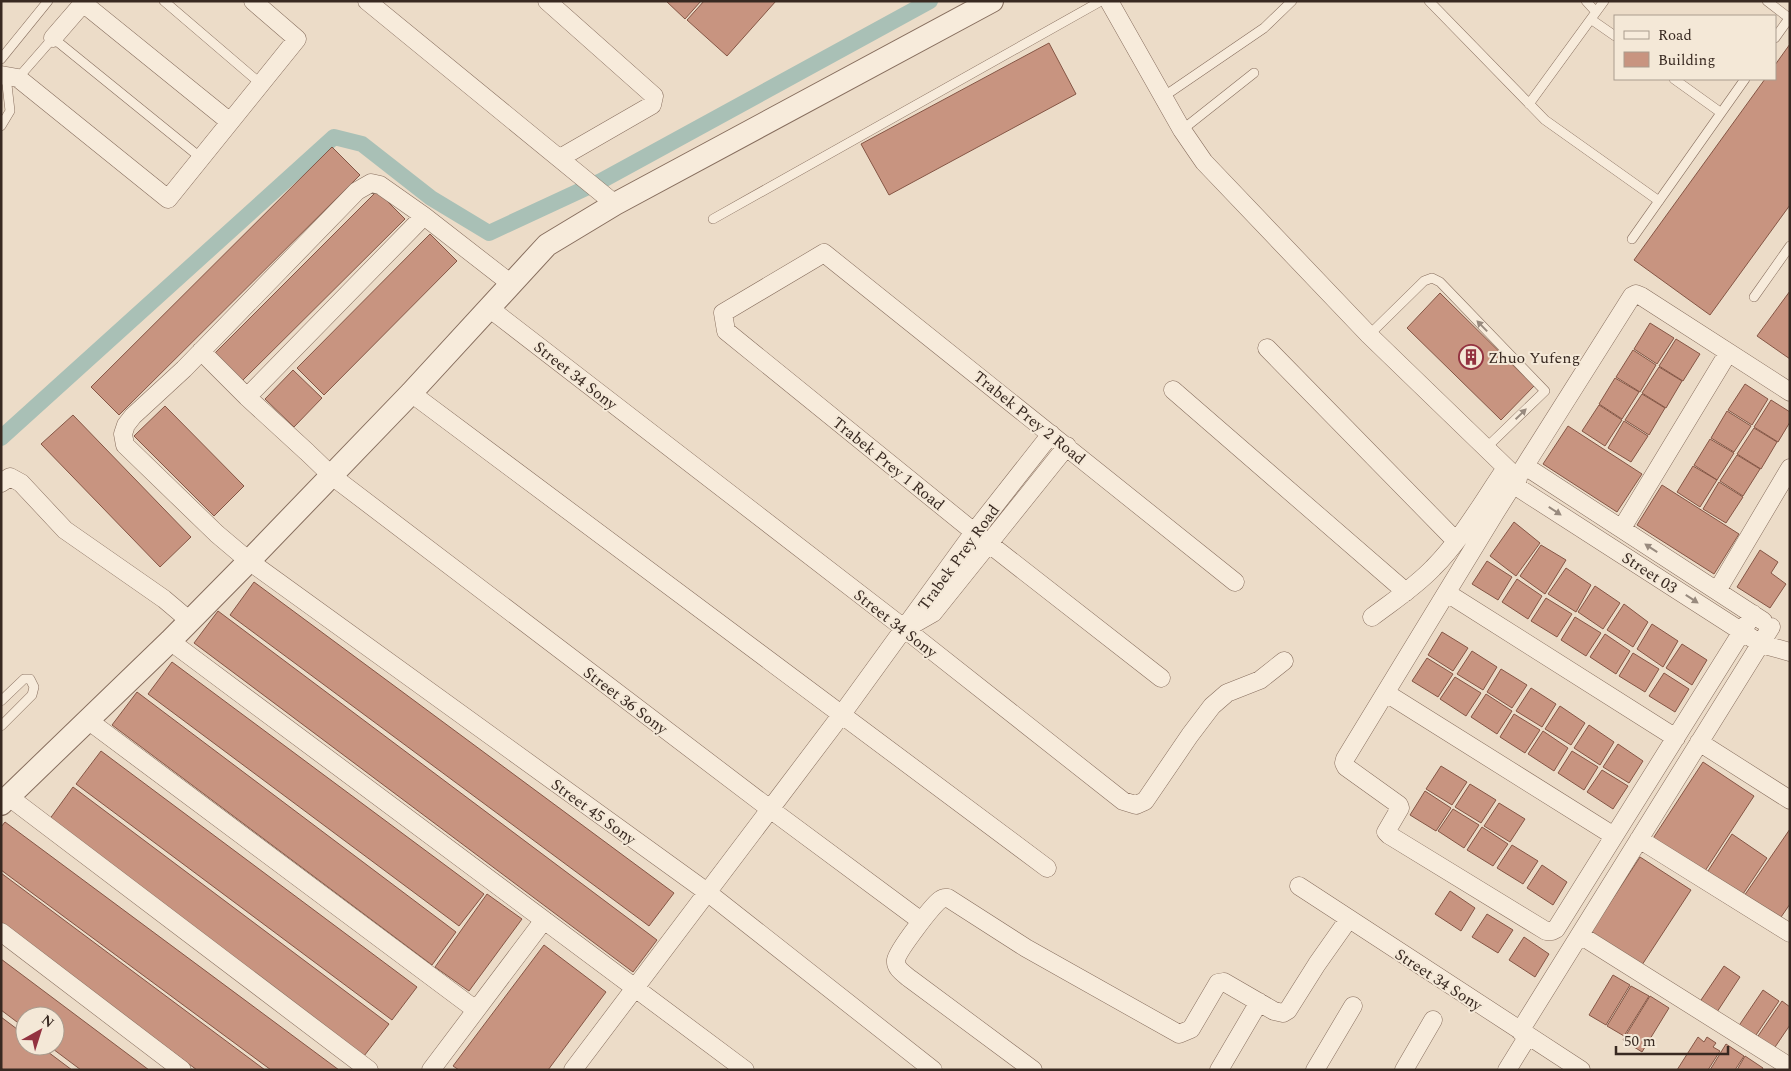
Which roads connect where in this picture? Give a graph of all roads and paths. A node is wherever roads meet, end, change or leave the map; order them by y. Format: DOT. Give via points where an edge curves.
graph roads {
  1 [pos="48,1"];
  2 [pos="164,1"];
  3 [pos="253,1"];
  4 [pos="366,1"];
  5 [pos="547,1"];
  6 [pos="992,1"];
  7 [pos="1101,1"];
  8 [pos="1109,1"];
  9 [pos="1292,1"];
  10 [pos="1429,1"];
  11 [pos="1586,1"];
  12 [pos="1604,1"];
  13 [pos="1767,1"];
  14 [pos="84,2"];
  15 [pos="1594,16"];
  16 [pos="1790,17"];
  17 [pos="1614,35"];
  18 [pos="1776,37"];
  19 [pos="53,38"];
  20 [pos="7,72"];
  21 [pos="1254,73"];
  22 [pos="1675,80"];
  23 [pos="1744,80"];
  24 [pos="262,84"];
  25 [pos="1163,97"];
  26 [pos="1529,104"];
  27 [pos="1720,112"];
  28 [pos="230,122"];
  29 [pos="1,126"];
  30 [pos="1182,130"];
  31 [pos="201,158"];
  32 [pos="564,162"];
  33 [pos="610,200"];
  34 [pos="1659,201"];
  35 [pos="424,216"];
  36 [pos="713,219"];
  37 [pos="1632,239"];
  38 [pos="1790,246"];
  39 [pos="824,253"];
  40 [pos="510,283"];
  41 [pos="1754,297"];
  42 [pos="489,308"];
  43 [pos="1368,335"];
  44 [pos="1267,348"];
  45 [pos="202,351"];
  46 [pos="1728,353"];
  47 [pos="1173,390"];
  48 [pos="1790,392"];
  49 [pos="411,393"];
  50 [pos="246,397"];
  51 [pos="1051,434"];
  52 [pos="1067,446"];
  53 [pos="1486,448"];
  54 [pos="1790,468"];
  55 [pos="1516,474"];
  56 [pos="332,476"];
  57 [pos="1,483"];
  58 [pos="1622,528"];
  59 [pos="974,532"];
  60 [pos="1456,541"];
  61 [pos="988,543"];
  62 [pos="249,561"];
  63 [pos="1235,582"];
  64 [pos="1717,591"];
  65 [pos="1406,592"];
  66 [pos="1447,593"];
  67 [pos="1753,614"];
  68 [pos="1372,617"];
  69 [pos="190,621"];
  70 [pos="1771,627"];
  71 [pos="905,629"];
  72 [pos="1742,631"];
  73 [pos="170,641"];
  74 [pos="1761,644"];
  75 [pos="1790,647"];
  76 [pos="1790,652"];
  77 [pos="1284,661"];
  78 [pos="1161,678"];
  79 [pos="1386,693"];
  80 [pos="1,701"];
  81 [pos="842,714"];
  82 [pos="89,721"];
  83 [pos="1,726"];
  84 [pos="1676,738"];
  85 [pos="1699,742"];
  86 [pos="5,800"];
  87 [pos="1790,800"];
  88 [pos="770,810"];
  89 [pos="1614,836"];
  90 [pos="1639,839"];
  91 [pos="1046,868"];
  92 [pos="1299,886"];
  93 [pos="707,892"];
  94 [pos="544,920"];
  95 [pos="1348,920"];
  96 [pos="921,922"];
  97 [pos="1,932"];
  98 [pos="1790,933"];
  99 [pos="1580,935"];
  100 [pos="635,988"];
  101 [pos="1259,1002"];
  102 [pos="1353,1006"];
  103 [pos="476,1010"];
  104 [pos="1433,1020"];
  105 [pos="1524,1034"];
  106 [pos="1790,1067"];
  107 [pos="182,1070"];
  108 [pos="369,1070"];
  109 [pos="431,1070"];
  110 [pos="573,1070"];
  111 [pos="745,1070"];
  112 [pos="933,1070"];
  113 [pos="1033,1070"];
  114 [pos="1219,1070"];
  115 [pos="1315,1070"];
  116 [pos="1404,1070"];
  117 [pos="1507,1070"];
  118 [pos="1581,1070"];
  1 -- 20 [label="lane"];
  2 -- 24 [label="lane"];
  3 -- 24 [label="street" via="296,39"];
  4 -- 32 [label="street"];
  5 -- 32 [label="street" via="654,96 652,105"];
  6 -- 33 [label="street"];
  7 -- 36 [label="lane"];
  8 -- 25 [label="street"];
  9 -- 25 [label="lane" via="1264,28"];
  10 -- 26 [label="lane"];
  11 -- 15 [label="lane"];
  12 -- 15 [label="lane"];
  13 -- 16 [label="lane"];
  14 -- 19 [label="street"];
  14 -- 28 [label="street"];
  15 -- 17 [label="lane"];
  15 -- 26 [label="lane"];
  16 -- 18 [label="lane"];
  19 -- 20 [label="lane"];
  19 -- 31 [label="lane"];
  20 -- 29 [label="lane" via="10,111"];
  20 -- 31 [label="street" via="168,199"];
  21 -- 30 [label="lane"];
  22 -- 27 [label="lane"];
  23 -- 27 [label="lane"];
  24 -- 28 [label="street"];
  25 -- 30 [label="street"];
  26 -- 34 [label="lane" via="1545,120"];
  27 -- 34 [label="lane"];
  28 -- 31 [label="street"];
  30 -- 43 [label="street" via="1204,162"];
  32 -- 33 [label="street"];
  33 -- 40 [label="street" via="547,244"];
  34 -- 37 [label="lane"];
  35 -- 40 [label="street, Street 45 Sony"];
  35 -- 45 [label="street, Street 45 Sony" via="380,185 371,183 356,191"];
  35 -- 50 [label="street"];
  38 -- 41 [label="lane"];
  39 -- 51 [label="street, Trabek Prey 2 Road"];
  39 -- 59 [label="street, Trabek Prey 1 Road" via="723,313 726,331"];
  40 -- 42 [label="street"];
  42 -- 49 [label="street"];
  42 -- 71 [label="street, Street 34 Sony"];
  43 -- 53 [label="street"];
  53 -- 43 [label="lane, one-way" via="1545,391 1440,282 1432,278 1424,281"];
  44 -- 60 [label="street"];
  45 -- 50 [label="street, Street 36 Sony"];
  45 -- 62 [label="street, Street 45 Sony" via="133,416 123,434 125,446"];
  46 -- 48 [label="street"];
  46 -- 55 [label="street" via="1641,296 1632,296"];
  46 -- 58 [label="street"];
  47 -- 65 [label="street"];
  49 -- 56 [label="street"];
  49 -- 81 [label="street"];
  50 -- 56 [label="street, Street 36 Sony"];
  51 -- 52 [label="street, Trabek Prey 2 Road"];
  51 -- 59 [label="street, Trabek Prey Road"];
  52 -- 61 [label="street, Trabek Prey Road"];
  52 -- 63 [label="street, Trabek Prey 2 Road"];
  53 -- 55 [label="street"];
  54 -- 64 [label="street"];
  55 -- 58 [label="street, Street 03"];
  55 -- 60 [label="street"];
  55 -- 66 [label="street"];
  55 -- 72 [label="street, Street 03, one-way"];
  56 -- 62 [label="street"];
  56 -- 88 [label="street, Street 36 Sony"];
  57 -- 69 [label="street" via="10,477 21,483 65,530"];
  64 -- 58 [label="street, Street 03, one-way"];
  59 -- 61 [label="street, Trabek Prey 1 Road"];
  59 -- 71 [label="street, Trabek Prey Road"];
  60 -- 65 [label="street" via="1434,568"];
  61 -- 71 [label="street, Trabek Prey Road" via="933,613"];
  61 -- 78 [label="street, Trabek Prey 1 Road"];
  62 -- 69 [label="street"];
  62 -- 93 [label="street, Street 45 Sony"];
  64 -- 67 [label="street, Street 03"];
  65 -- 68 [label="street"];
  66 -- 79 [label="street"];
  66 -- 84 [label="street"];
  67 -- 70 [label="street, Street 03"];
  67 -- 72 [label="street"];
  69 -- 73 [label="street"];
  70 -- 74 [label="street"];
  70 -- 75 [label="street, Street 03"];
  71 -- 77 [label="street, Street 34 Sony" via="1123,801 1136,805 1145,801 1212,706 1227,693 1260,680"];
  71 -- 81 [label="street"];
  72 -- 74 [label="street, Street 03"];
  72 -- 84 [label="street"];
  73 -- 82 [label="street"];
  73 -- 94 [label="street"];
  74 -- 76 [label="street, Street 03"];
  74 -- 85 [label="street"];
  79 -- 89 [label="street"];
  79 -- 89 [label="street" via="1344,763 1399,805 1386,832 1389,835 1546,931 1556,928"];
  80 -- 83 [label="lane" via="24,679 30,679 34,687 32,696"];
  81 -- 88 [label="street"];
  81 -- 91 [label="street"];
  82 -- 86 [label="street"];
  82 -- 103 [label="street"];
  84 -- 89 [label="street"];
  85 -- 87 [label="street"];
  85 -- 90 [label="street"];
  86 -- 108 [label="street"];
  88 -- 93 [label="street"];
  88 -- 96 [label="street, Street 36 Sony"];
  90 -- 98 [label="street"];
  90 -- 99 [label="street"];
  92 -- 95 [label="street, Street 34 Sony"];
  93 -- 100 [label="street"];
  93 -- 112 [label="street, Street 45 Sony"];
  94 -- 100 [label="street"];
  94 -- 103 [label="street"];
  95 -- 101 [label="street" via="1288,1010 1283,1013 1274,1011"];
  95 -- 105 [label="street, Street 34 Sony"];
  96 -- 101 [label="street" via="939,901 948,898 1026,948 1179,1034 1191,1028 1218,983 1224,982"];
  96 -- 113 [label="street" via="899,952 897,968"];
  97 -- 107 [label="street"];
  99 -- 105 [label="street"];
  99 -- 106 [label="street"];
  100 -- 110 [label="street"];
  100 -- 111 [label="street"];
  101 -- 114 [label="street"];
  102 -- 115 [label="street"];
  103 -- 109 [label="street"];
  104 -- 116 [label="street"];
  105 -- 117 [label="street"];
  105 -- 118 [label="street, Street 34 Sony"];
}
